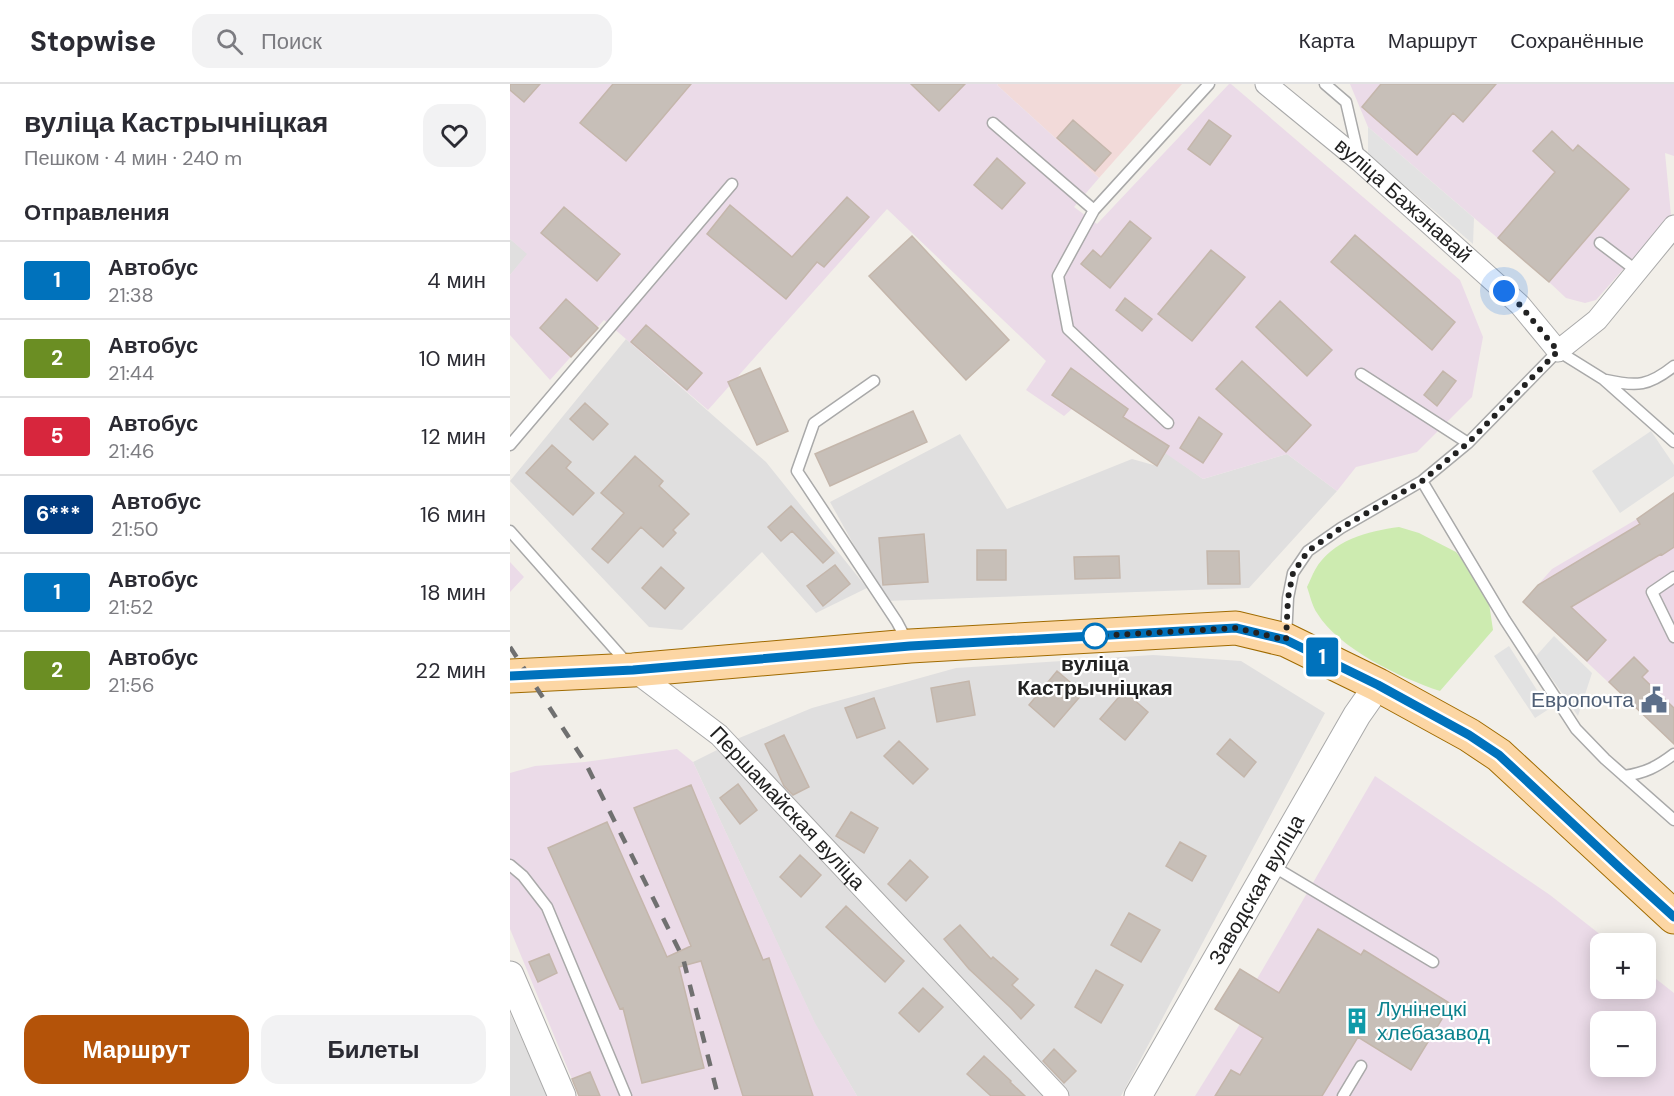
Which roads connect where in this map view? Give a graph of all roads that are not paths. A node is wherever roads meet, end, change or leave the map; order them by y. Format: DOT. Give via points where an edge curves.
graph roads {
  1 [pos="1209,84"];
  2 [pos="1266,84"];
  3 [pos="1325,84"];
  4 [pos="993,123"];
  5 [pos="1360,161"];
  6 [pos="732,184"];
  7 [pos="1094,210"];
  8 [pos="1674,226"];
  9 [pos="1600,243"];
  10 [pos="1637,271"];
  11 [pos="1558,351"];
  12 [pos="1674,366"];
  13 [pos="1361,374"];
  14 [pos="1603,379"];
  15 [pos="874,381"];
  16 [pos="1168,423"];
  17 [pos="1674,442"];
  18 [pos="1468,443"];
  19 [pos="510,445"];
  20 [pos="1422,481"];
  21 [pos="510,531"];
  22 [pos="1674,577"];
  23 [pos="1674,637"];
  24 [pos="1286,640"];
  25 [pos="910,646"];
  26 [pos="633,670"];
  27 [pos="510,676"];
  28 [pos="1378,685"];
  29 [pos="1674,754"];
  30 [pos="1624,776"];
  31 [pos="1674,820"];
  32 [pos="510,865"];
  33 [pos="1271,865"];
  34 [pos="1674,917"];
  35 [pos="1433,962"];
  36 [pos="512,985"];
  37 [pos="1361,1066"];
  38 [pos="562,1096"];
  39 [pos="626,1096"];
  40 [pos="1058,1096"];
  41 [pos="1138,1096"];
  42 [pos="1343,1096"];
  1 -- 7 [label="lane"];
  2 -- 5 [label="street, вуліца Бажэнавай"];
  3 -- 5 [label="lane" via="1346,102"];
  4 -- 7 [label="lane"];
  5 -- 11 [label="street, вуліца Бажэнавай" via="1520,305"];
  6 -- 19 [label="lane"];
  7 -- 16 [label="lane" via="1058,276 1068,329"];
  8 -- 10 [label="street"];
  9 -- 10 [label="lane"];
  10 -- 11 [label="street" via="1597,320"];
  11 -- 14 [label="lane"];
  11 -- 18 [label="lane"];
  12 -- 14 [label="lane" via="1647,382 1629,385"];
  13 -- 18 [label="lane"];
  14 -- 17 [label="lane"];
  15 -- 25 [label="lane" via="814,423 797,471"];
  18 -- 20 [label="lane"];
  20 -- 24 [label="lane" via="1308,551 1293,573"];
  20 -- 30 [label="lane" via="1576,729"];
  21 -- 26 [label="lane, Першамайская вуліца"];
  22 -- 23 [label="lane" via="1652,592"];
  24 -- 25 [label="main road" via="1236,628"];
  24 -- 28 [label="main road"];
  25 -- 26 [label="main road"];
  26 -- 27 [label="main road"];
  26 -- 40 [label="street, Першамайская вуліца" via="719,735"];
  28 -- 33 [label="street, Заводская вуліца"];
  28 -- 34 [label="main road" via="1499,755"];
  29 -- 30 [label="lane" via="1642,773"];
  30 -- 31 [label="lane"];
  32 -- 39 [label="lane" via="547,907"];
  33 -- 35 [label="lane"];
  33 -- 41 [label="street, Заводская вуліца"];
  36 -- 38 [label="street"];
  37 -- 42 [label="lane"];
}
